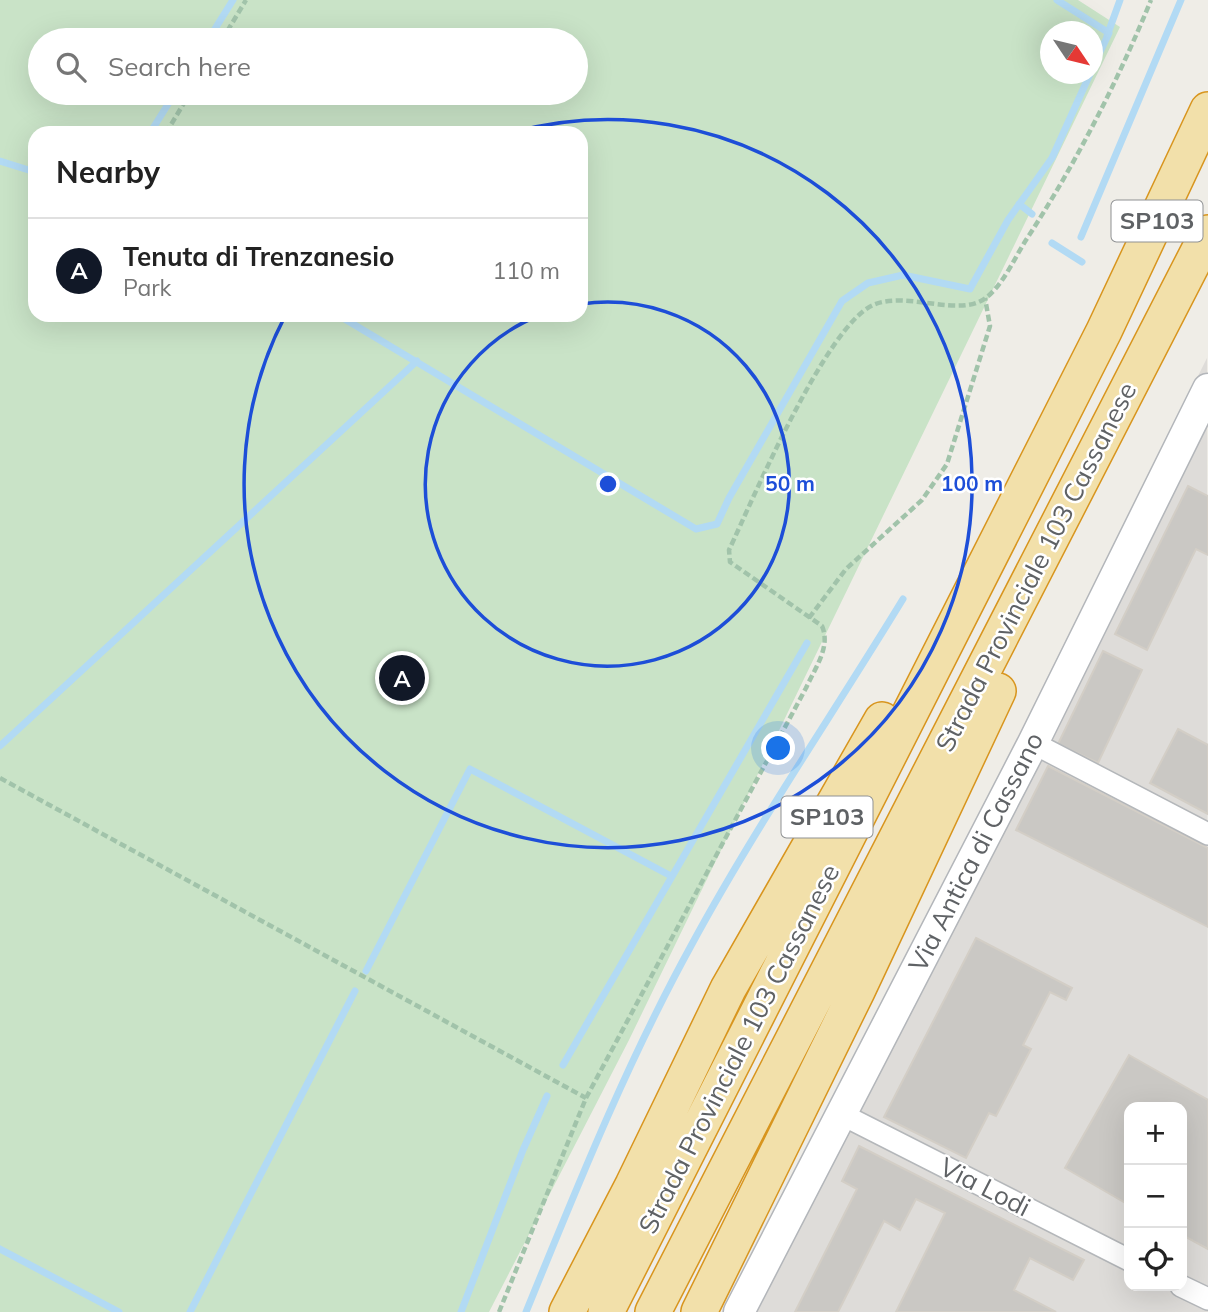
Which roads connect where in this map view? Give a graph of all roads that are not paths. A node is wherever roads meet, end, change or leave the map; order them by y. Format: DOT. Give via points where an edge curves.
graph roads {
  1 [pos="1208,110"];
  2 [pos="1208,233"];
  3 [pos="1104,331"];
  4 [pos="1140,366"];
  5 [pos="1208,389"];
  6 [pos="1033,743"];
  7 [pos="1208,834"];
  8 [pos="841,1114"];
  9 [pos="1124,1256"];
  10 [pos="1187,1289"];
  11 [pos="1208,1299"];
  12 [pos="567,1312"];
  13 [pos="606,1312"];
  14 [pos="653,1312"];
  15 [pos="699,1312"];
  16 [pos="739,1312"];
  1 -- 3 [label="highway, Strada Provinciale 103 Cassanese / SP103"];
  2 -- 4 [label="highway, Strada Provinciale 103 Cassanese / SP103"];
  3 -- 12 [label="highway, SP103" via="728,989"];
  3 -- 13 [label="highway, Strada Provinciale 103 Cassanese / SP103"];
  4 -- 14 [label="highway, Strada Provinciale 103 Cassanese / SP103"];
  4 -- 15 [label="highway, SP103" via="1043,597"];
  5 -- 6 [label="main road, Via Antica di Cassano"];
  6 -- 7 [label="street"];
  6 -- 8 [label="main road, Via Antica di Cassano"];
  8 -- 9 [label="street, Via Lodi"];
  8 -- 16 [label="main road, Via Antica di Cassano"];
  10 -- 11 [label="street"];
}
